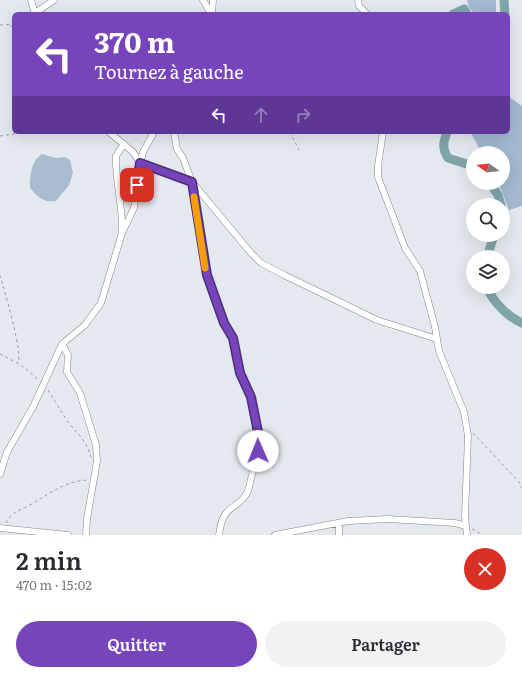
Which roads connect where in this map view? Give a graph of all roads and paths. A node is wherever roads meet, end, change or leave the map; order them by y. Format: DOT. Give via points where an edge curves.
graph roads {
  1 [pos="31,0"];
  2 [pos="54,0"];
  3 [pos="203,0"];
  4 [pos="213,0"];
  5 [pos="358,0"];
  6 [pos="35,12"];
  7 [pos="36,12"];
  8 [pos="210,12"];
  9 [pos="211,12"];
  10 [pos="365,12"];
  11 [pos="0,25"];
  12 [pos="10,25"];
  13 [pos="14,134"];
  14 [pos="112,134"];
  15 [pos="153,134"];
  16 [pos="174,134"];
  17 [pos="291,134"];
  18 [pos="383,134"];
  19 [pos="0,136"];
  20 [pos="124,144"];
  21 [pos="299,150"];
  22 [pos="140,163"];
  23 [pos="192,182"];
  24 [pos="122,233"];
  25 [pos="0,275"];
  26 [pos="437,339"];
  27 [pos="62,344"];
  28 [pos="0,354"];
  29 [pos="18,364"];
  30 [pos="43,383"];
  31 [pos="467,428"];
  32 [pos="91,458"];
  33 [pos="0,474"];
  34 [pos="94,481"];
  35 [pos="522,488"];
  36 [pos="339,523"];
  37 [pos="466,526"];
  38 [pos="3,531"];
  39 [pos="68,535"];
  40 [pos="86,535"];
  41 [pos="219,535"];
  42 [pos="275,535"];
  43 [pos="339,535"];
  44 [pos="467,535"];
  45 [pos="483,535"];
  1 -- 6 [label="street"];
  2 -- 7 [label="street"];
  3 -- 8 [label="street"];
  4 -- 9 [label="street"];
  5 -- 10 [label="street" via="359,6"];
  11 -- 12 [label="path"];
  13 -- 19 [label="path"];
  14 -- 20 [label="street"];
  15 -- 22 [label="street"];
  16 -- 23 [label="street" via="177,149"];
  17 -- 21 [label="path"];
  18 -- 26 [label="street" via="378,177 405,248 420,271"];
  20 -- 22 [label="street"];
  20 -- 24 [label="street" via="116,156"];
  22 -- 23 [label="street"];
  22 -- 24 [label="street" via="136,200"];
  23 -- 26 [label="street" via="261,262 318,293 377,320"];
  23 -- 41 [label="street" via="207,275 224,323 235,344 240,373 253,404 259,441 248,491 223,516"];
  24 -- 27 [label="street" via="101,303 85,325"];
  25 -- 29 [label="path" via="18,343"];
  26 -- 31 [label="street" via="439,351 464,412"];
  27 -- 30 [label="street"];
  27 -- 34 [label="street" via="68,355 68,372 80,394 96,445"];
  28 -- 29 [label="path"];
  29 -- 30 [label="path"];
  30 -- 32 [label="path" via="88,446"];
  30 -- 33 [label="street" via="8,452"];
  31 -- 35 [label="path" via="479,437"];
  31 -- 37 [label="street" via="469,461 465,500"];
  34 -- 38 [label="path" via="78,481 55,490 13,513"];
  34 -- 40 [label="street"];
  36 -- 37 [label="street" via="388,519 455,523"];
  36 -- 42 [label="street"];
  36 -- 43 [label="street"];
  37 -- 44 [label="street"];
  37 -- 45 [label="path"];
  38 -- 39 [label="street"];
}
